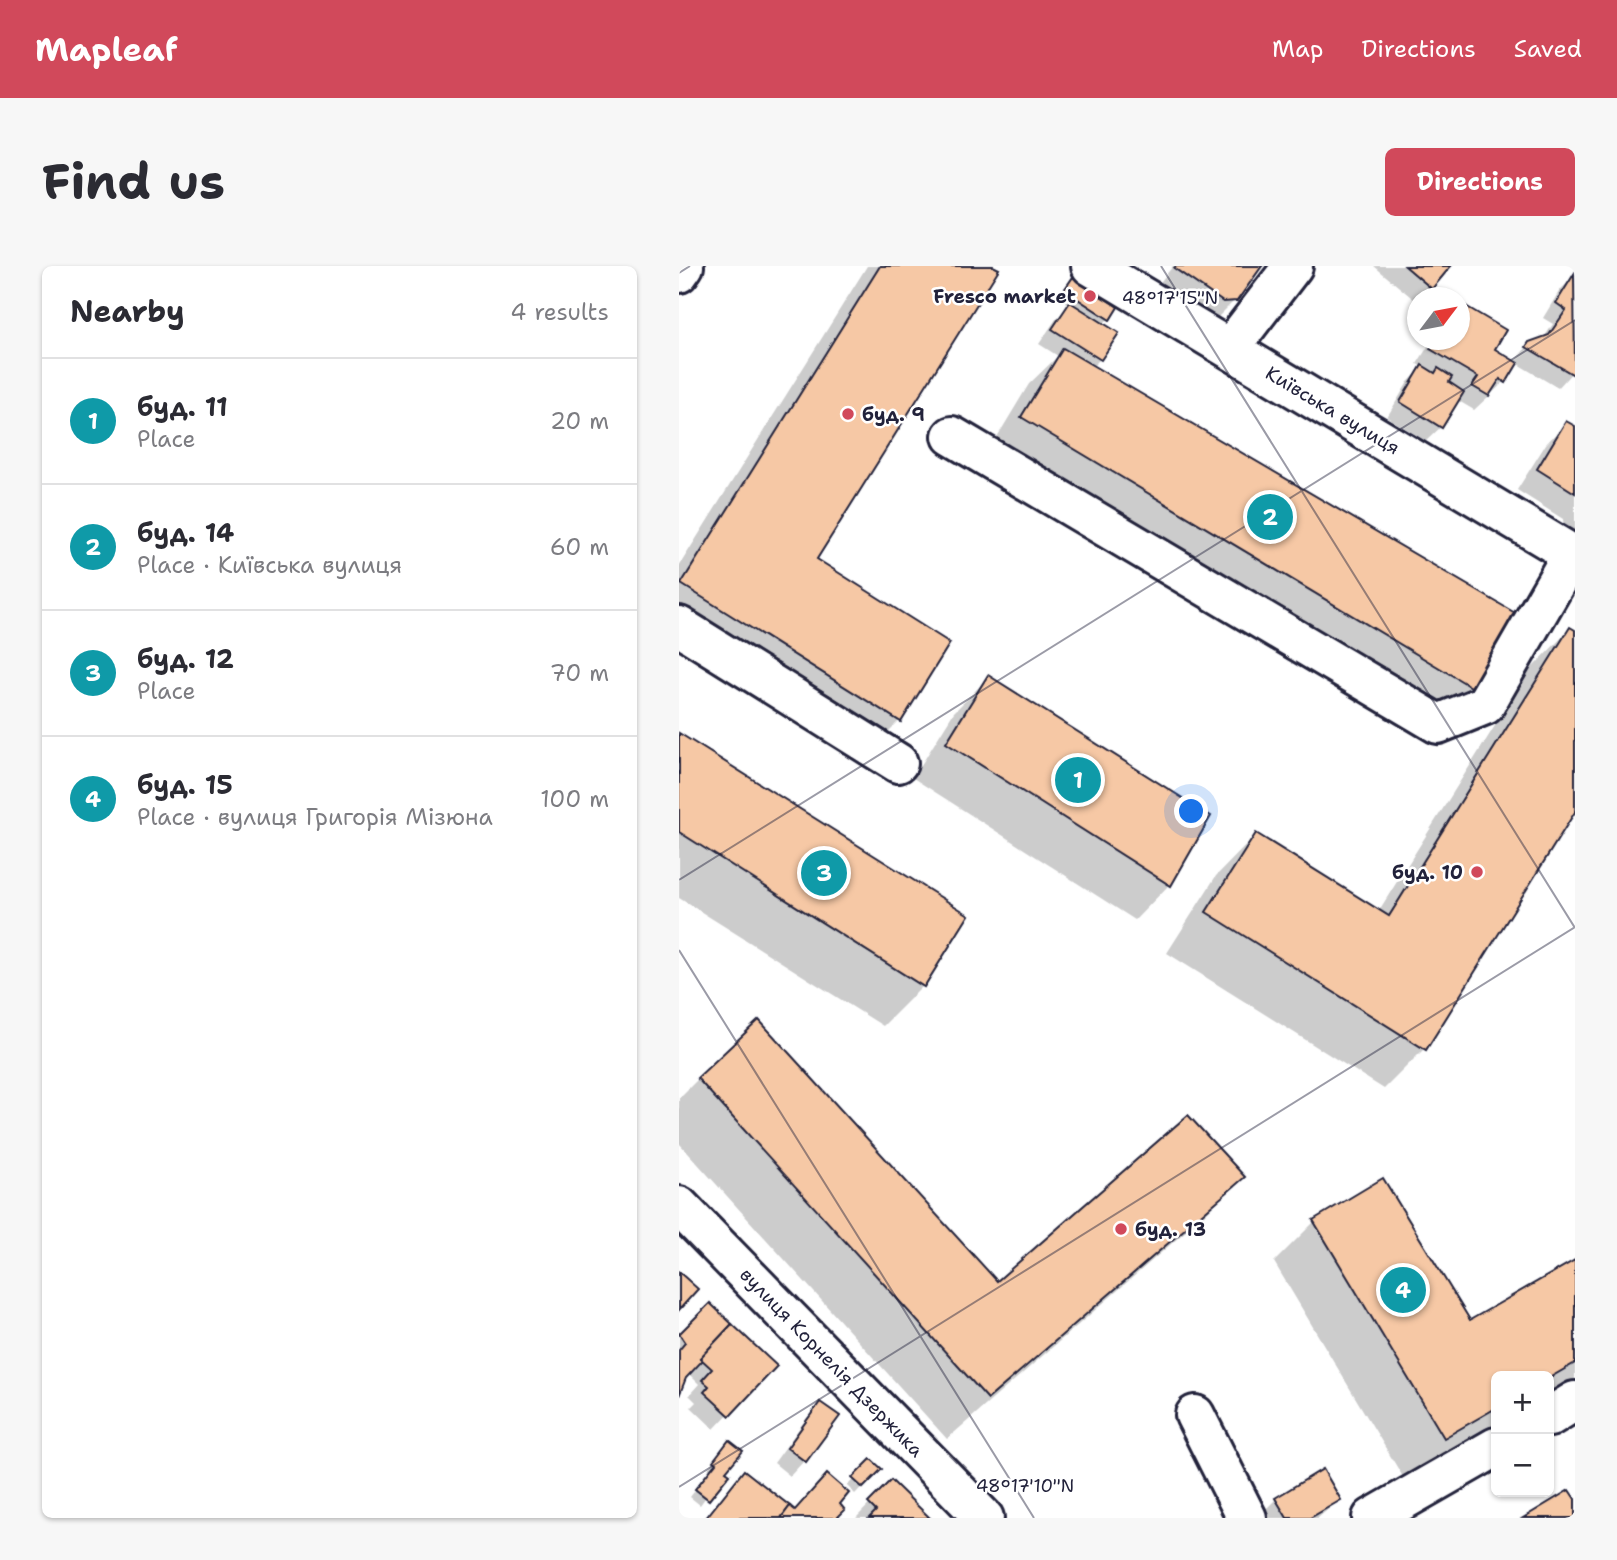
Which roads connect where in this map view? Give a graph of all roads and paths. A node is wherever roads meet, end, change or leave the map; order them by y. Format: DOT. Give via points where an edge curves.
graph roads {
  1 [pos="684,266"];
  2 [pos="1091,266"];
  3 [pos="1293,266"];
  4 [pos="679,273"];
  5 [pos="1230,348"];
  6 [pos="952,436"];
  7 [pos="1574,555"];
  8 [pos="679,626"];
  9 [pos="898,763"];
  10 [pos="679,1206"];
  11 [pos="1575,1401"];
  12 [pos="1554,1413"];
  13 [pos="1195,1415"];
  14 [pos="1491,1450"];
  15 [pos="984,1518"];
  16 [pos="1247,1518"];
  17 [pos="1372,1518"];
  1 -- 4 [label="street"];
  2 -- 5 [label="street, Київська вулиця"];
  3 -- 5 [label="street"];
  5 -- 7 [label="street, Київська вулиця"];
  6 -- 7 [label="street" via="1438,724 1485,705"];
  8 -- 9 [label="street"];
  10 -- 15 [label="street, вулиця Корнелія Дзержика"];
  11 -- 12 [label="street"];
  13 -- 16 [label="street"];
  14 -- 17 [label="street"];
}
